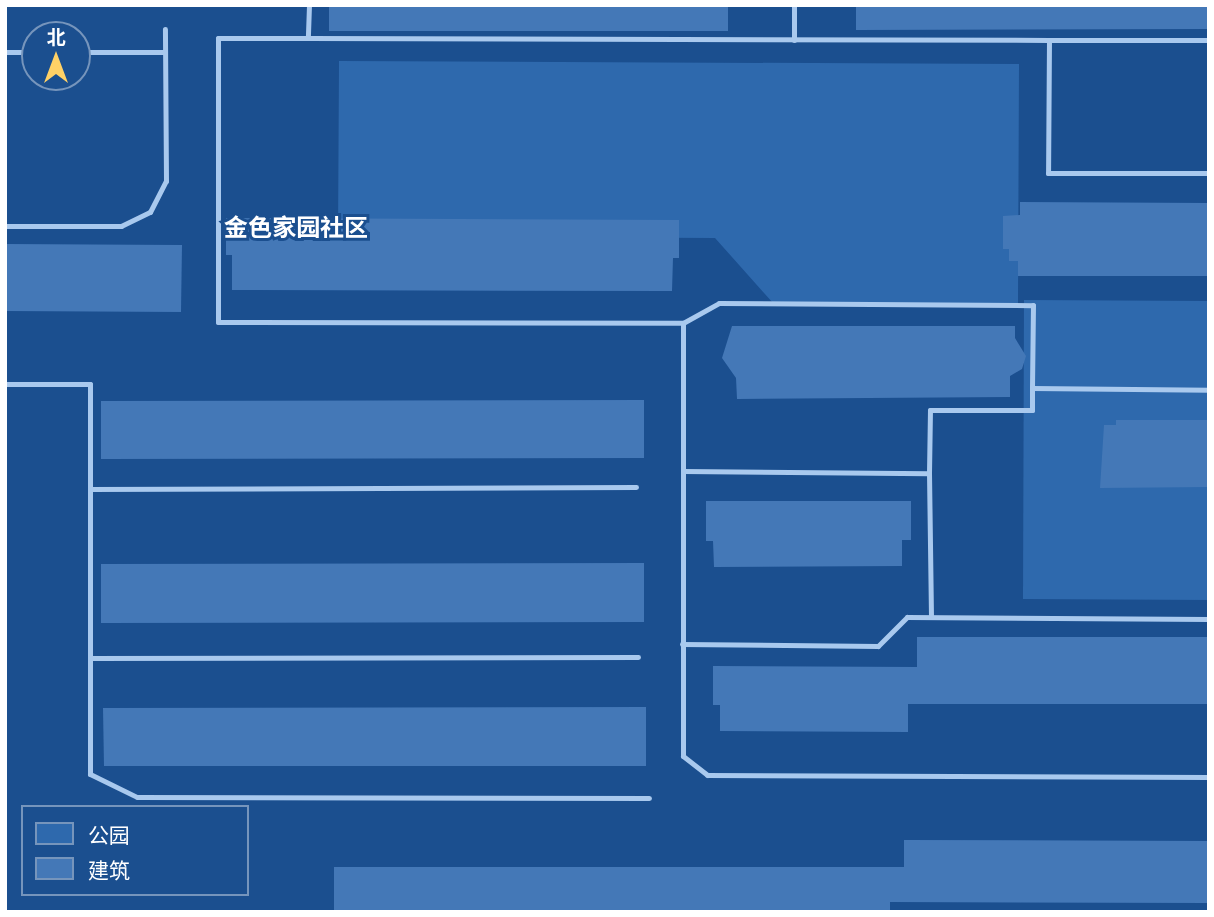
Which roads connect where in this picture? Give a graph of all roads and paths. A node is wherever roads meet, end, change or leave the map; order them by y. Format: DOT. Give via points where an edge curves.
graph roads {
  1 [pos="309,5"];
  2 [pos="794,5"];
  3 [pos="165,29"];
  4 [pos="308,38"];
  5 [pos="794,40"];
  6 [pos="1049,40"];
  7 [pos="1209,40"];
  8 [pos="91,52"];
  9 [pos="165,52"];
  10 [pos="1209,173"];
  11 [pos="5,226"];
  12 [pos="683,323"];
  13 [pos="5,384"];
  14 [pos="1032,388"];
  15 [pos="1209,390"];
  16 [pos="682,471"];
  17 [pos="929,472"];
  18 [pos="636,487"];
  19 [pos="90,489"];
  20 [pos="931,617"];
  21 [pos="1209,619"];
  22 [pos="682,643"];
  23 [pos="638,657"];
  24 [pos="90,658"];
  25 [pos="1209,777"];
  26 [pos="649,798"];
  1 -- 4 [label="lane"];
  2 -- 5 [label="lane"];
  3 -- 9 [label="lane"];
  4 -- 5 [label="lane"];
  4 -- 12 [label="lane" via="218,38 218,322"];
  5 -- 6 [label="lane"];
  6 -- 7 [label="lane"];
  6 -- 10 [label="lane" via="1048,173"];
  8 -- 9 [label="lane"];
  9 -- 11 [label="lane" via="166,181 150,212 121,226"];
  12 -- 14 [label="lane" via="719,303 1033,305"];
  12 -- 16 [label="lane"];
  13 -- 19 [label="lane" via="90,384"];
  14 -- 15 [label="lane"];
  14 -- 17 [label="lane" via="1032,410 930,410"];
  16 -- 17 [label="lane"];
  16 -- 22 [label="lane"];
  17 -- 20 [label="lane"];
  18 -- 19 [label="lane"];
  19 -- 24 [label="lane"];
  20 -- 21 [label="lane"];
  20 -- 22 [label="lane" via="907,617 878,646"];
  22 -- 25 [label="lane" via="682,756 707,775"];
  23 -- 24 [label="lane"];
  24 -- 26 [label="lane" via="90,774 137,797"];
}
